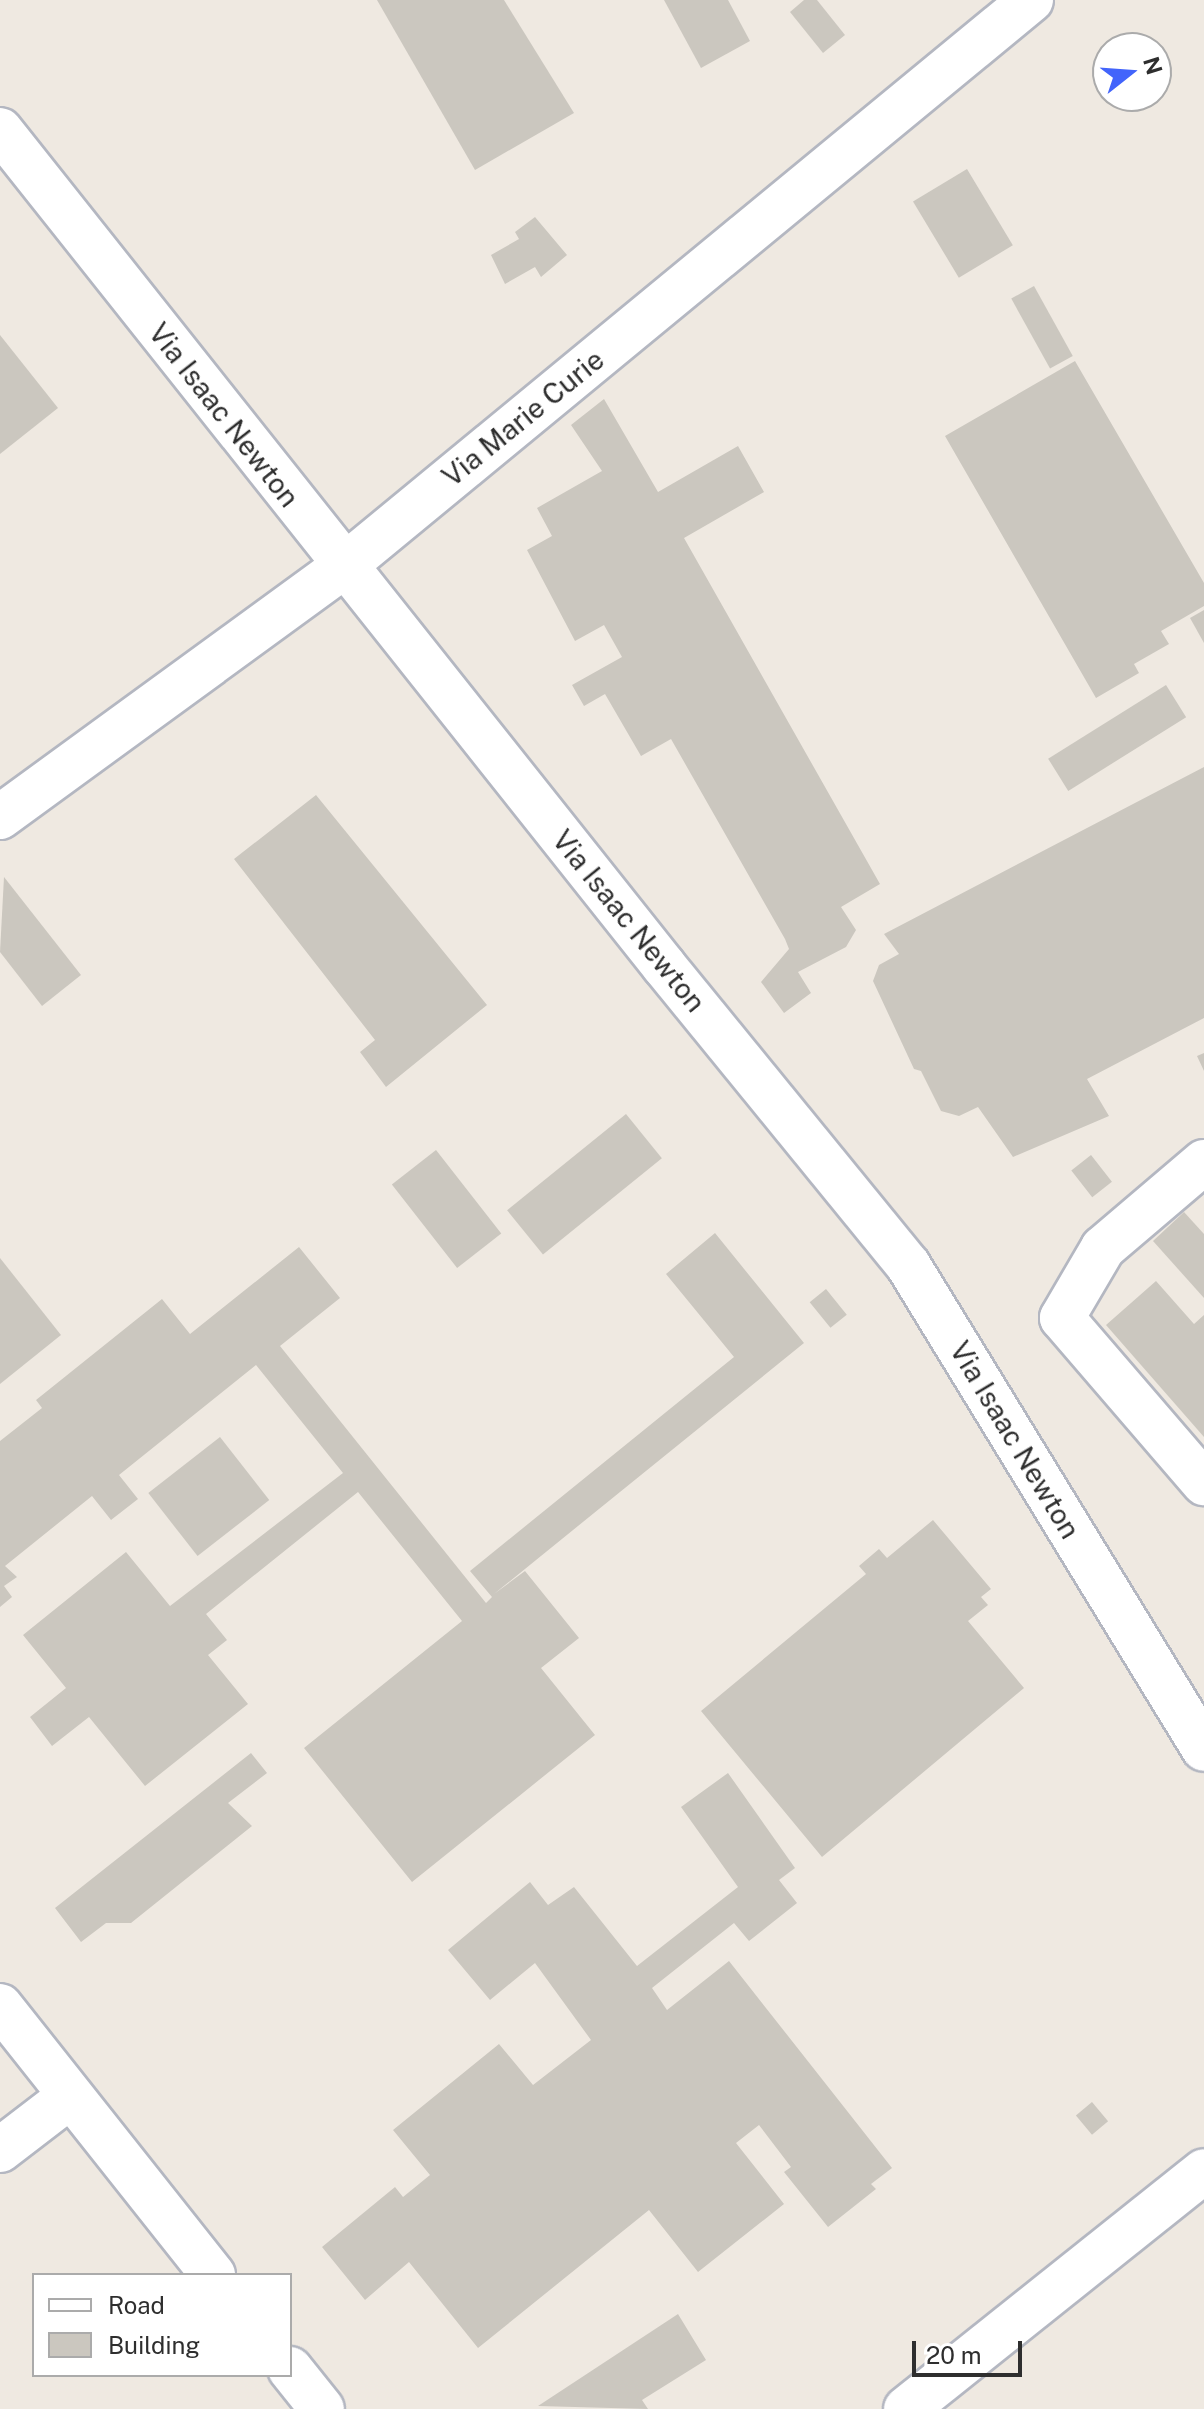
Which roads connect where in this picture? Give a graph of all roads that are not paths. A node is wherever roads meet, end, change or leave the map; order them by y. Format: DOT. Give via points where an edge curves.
graph roads {
  1 [pos="1031,0"];
  2 [pos="0,130"];
  3 [pos="344,566"];
  4 [pos="0,817"];
  5 [pos="1204,1162"];
  6 [pos="1204,1483"];
  7 [pos="1204,1749"];
  8 [pos="0,2006"];
  9 [pos="69,2097"];
  10 [pos="0,2150"];
  11 [pos="1204,2171"];
  12 [pos="211,2273"];
  13 [pos="292,2372"];
  14 [pos="322,2409"];
  15 [pos="906,2409"];
  1 -- 3 [label="street, Via Marie Curie"];
  2 -- 3 [label="street, Via Isaac Newton"];
  3 -- 4 [label="street, Via Marie Curie"];
  3 -- 7 [label="street, Via Isaac Newton" via="908,1265"];
  5 -- 6 [label="street" via="1103,1248 1062,1318"];
  8 -- 9 [label="street"];
  9 -- 10 [label="street"];
  9 -- 12 [label="street"];
  11 -- 15 [label="street"];
  13 -- 14 [label="street"];
}
